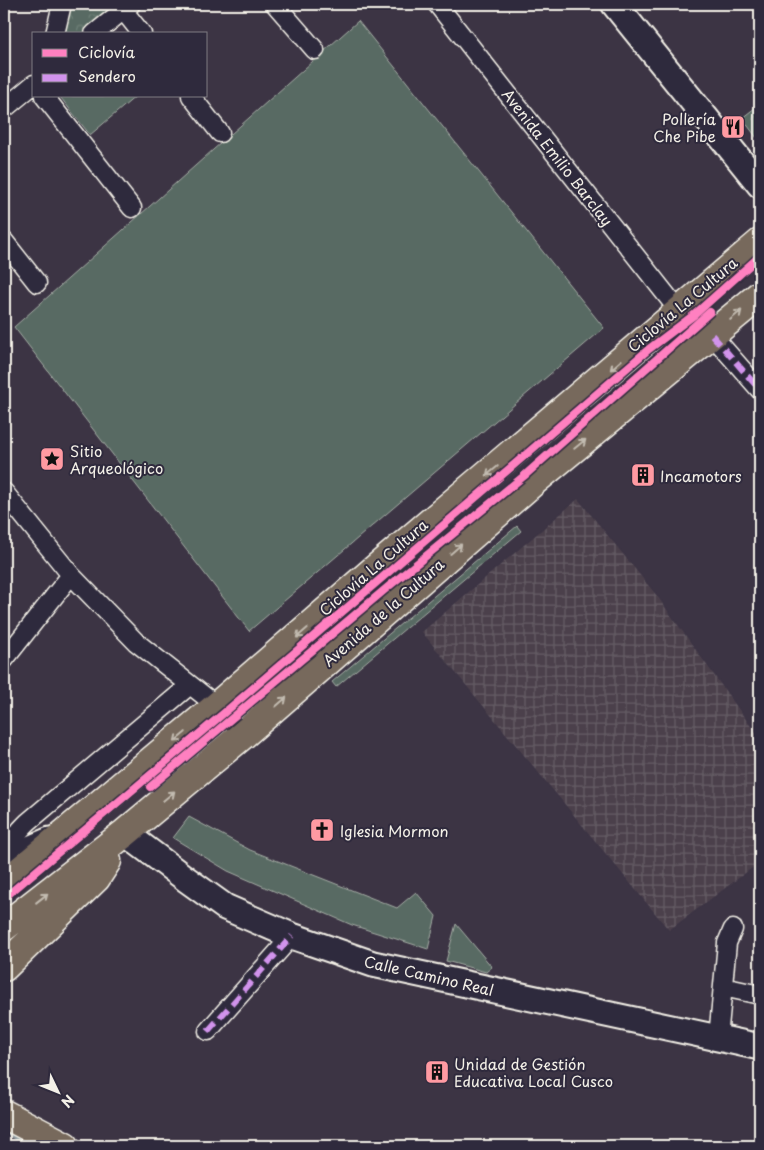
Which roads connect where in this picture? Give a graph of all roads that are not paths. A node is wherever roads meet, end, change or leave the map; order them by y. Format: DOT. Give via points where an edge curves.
graph roads {
  1 [pos="62,4"];
  2 [pos="275,4"];
  3 [pos="438,4"];
  4 [pos="614,4"];
  5 [pos="127,7"];
  6 [pos="55,32"];
  7 [pos="96,32"];
  8 [pos="141,32"];
  9 [pos="315,50"];
  10 [pos="32,86"];
  11 [pos="46,98"];
  12 [pos="194,98"];
  13 [pos="4,109"];
  14 [pos="220,133"];
  15 [pos="760,185"];
  16 [pos="132,208"];
  17 [pos="4,240"];
  18 [pos="760,243"];
  19 [pos="37,283"];
  20 [pos="760,295"];
  21 [pos="679,311"];
  22 [pos="712,335"];
  23 [pos="643,342"];
  24 [pos="669,371"];
  25 [pos="760,390"];
  26 [pos="4,492"];
  27 [pos="374,570"];
  28 [pos="71,575"];
  29 [pos="398,599"];
  30 [pos="4,660"];
  31 [pos="190,685"];
  32 [pos="217,706"];
  33 [pos="244,734"];
  34 [pos="125,833"];
  35 [pos="64,834"];
  36 [pos="12,858"];
  37 [pos="4,884"];
  38 [pos="4,927"];
  39 [pos="733,930"];
  40 [pos="292,936"];
  41 [pos="4,967"];
  42 [pos="723,987"];
  43 [pos="760,995"];
  44 [pos="208,1031"];
  45 [pos="718,1038"];
  46 [pos="760,1047"];
  47 [pos="4,1114"];
  48 [pos="65,1146"];
  1 -- 6 [label="street"];
  2 -- 9 [label="street"];
  3 -- 21 [label="street, Avenida Emilio Barclay"];
  4 -- 15 [label="street"];
  5 -- 7 [label="street"];
  5 -- 8 [label="street"];
  10 -- 13 [label="street"];
  11 -- 16 [label="street"];
  12 -- 14 [label="street"];
  17 -- 19 [label="street"];
  18 -- 21 [label="main road"];
  22 -- 20 [label="main road, Avenida de la Cultura, one-way"];
  21 -- 23 [label="main road"];
  22 -- 24 [label="main road, Avenida de la Cultura"];
  22 -- 25 [label="street"];
  23 -- 24 [label="main road"];
  23 -- 27 [label="main road, one-way"];
  29 -- 24 [label="main road, Avenida de la Cultura, one-way" via="533,482"];
  26 -- 28 [label="street"];
  27 -- 29 [label="main road"];
  27 -- 32 [label="main road, one-way"];
  28 -- 30 [label="street"];
  28 -- 31 [label="street" via="136,642"];
  33 -- 29 [label="main road, Avenida de la Cultura, one-way"];
  31 -- 32 [label="street"];
  31 -- 36 [label="street" via="18,831"];
  32 -- 33 [label="street"];
  32 -- 35 [label="main road, one-way"];
  34 -- 33 [label="main road, Avenida de la Cultura, one-way"];
  38 -- 34 [label="main road, Avenida de la Cultura, one-way"];
  34 -- 40 [label="street, Calle Camino Real" via="225,907"];
  34 -- 41 [label="main road" via="96,878"];
  35 -- 36 [label="street"];
  35 -- 37 [label="main road"];
  39 -- 42 [label="street" via="727,943"];
  40 -- 44 [label="street"];
  40 -- 45 [label="street, Calle Camino Real" via="373,964"];
  42 -- 43 [label="street"];
  42 -- 45 [label="street"];
  45 -- 46 [label="street, Calle Camino Real"];
  47 -- 48 [label="main road"];
}
